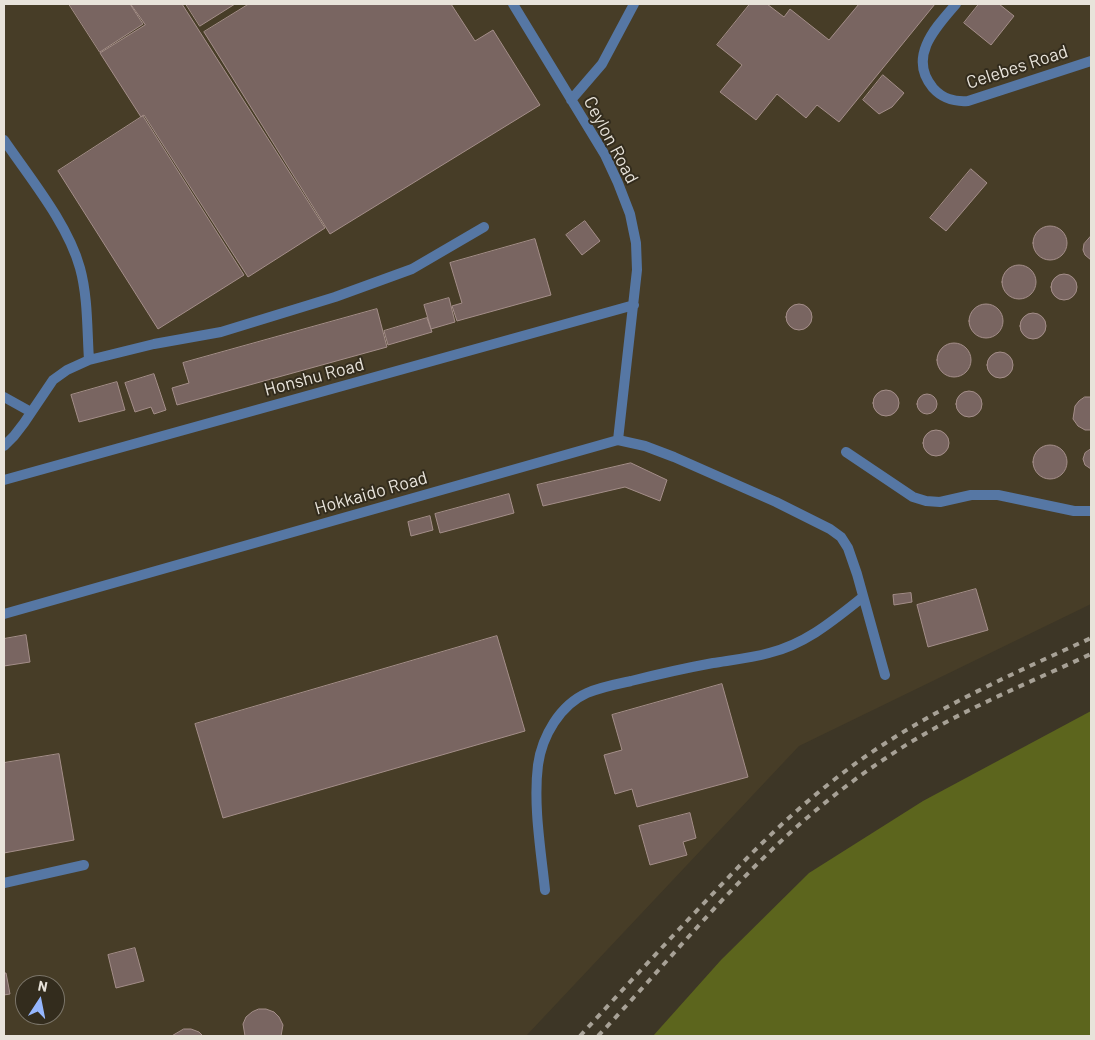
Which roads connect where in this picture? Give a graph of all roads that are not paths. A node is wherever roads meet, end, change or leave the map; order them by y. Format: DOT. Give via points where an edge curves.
graph roads {
  1 [pos="513,4"];
  2 [pos="634,4"];
  3 [pos="956,4"];
  4 [pos="1091,60"];
  5 [pos="571,100"];
  6 [pos="4,140"];
  7 [pos="484,227"];
  8 [pos="634,306"];
  9 [pos="89,360"];
  10 [pos="4,397"];
  11 [pos="31,412"];
  12 [pos="618,440"];
  13 [pos="4,446"];
  14 [pos="846,452"];
  15 [pos="4,480"];
  16 [pos="1091,511"];
  17 [pos="862,597"];
  18 [pos="4,614"];
  19 [pos="886,675"];
  20 [pos="84,865"];
  21 [pos="4,883"];
  22 [pos="545,890"];
  1 -- 5 [label="street, Ceylon Road"];
  2 -- 5 [label="street" via="602,64"];
  3 -- 4 [label="street, Celebes Road" via="933,32 924,50 923,65 929,83 944,97 968,101"];
  5 -- 8 [label="street, Ceylon Road" via="605,155 630,214 636,243"];
  6 -- 9 [label="street" via="61,225 75,252 85,300"];
  7 -- 9 [label="street" via="412,268 361,288 221,332"];
  8 -- 12 [label="street"];
  8 -- 15 [label="street, Honshu Road"];
  9 -- 11 [label="street" via="53,380"];
  10 -- 11 [label="street"];
  11 -- 13 [label="street"];
  12 -- 17 [label="street" via="674,457 776,502 841,536 857,574"];
  12 -- 18 [label="street, Hokkaido Road"];
  14 -- 16 [label="street" via="913,497 926,501 998,494 1074,511"];
  17 -- 19 [label="street"];
  17 -- 22 [label="street" via="812,636 770,653 620,684 587,693 568,707 554,722 538,765 537,804"];
  20 -- 21 [label="street"];
}
